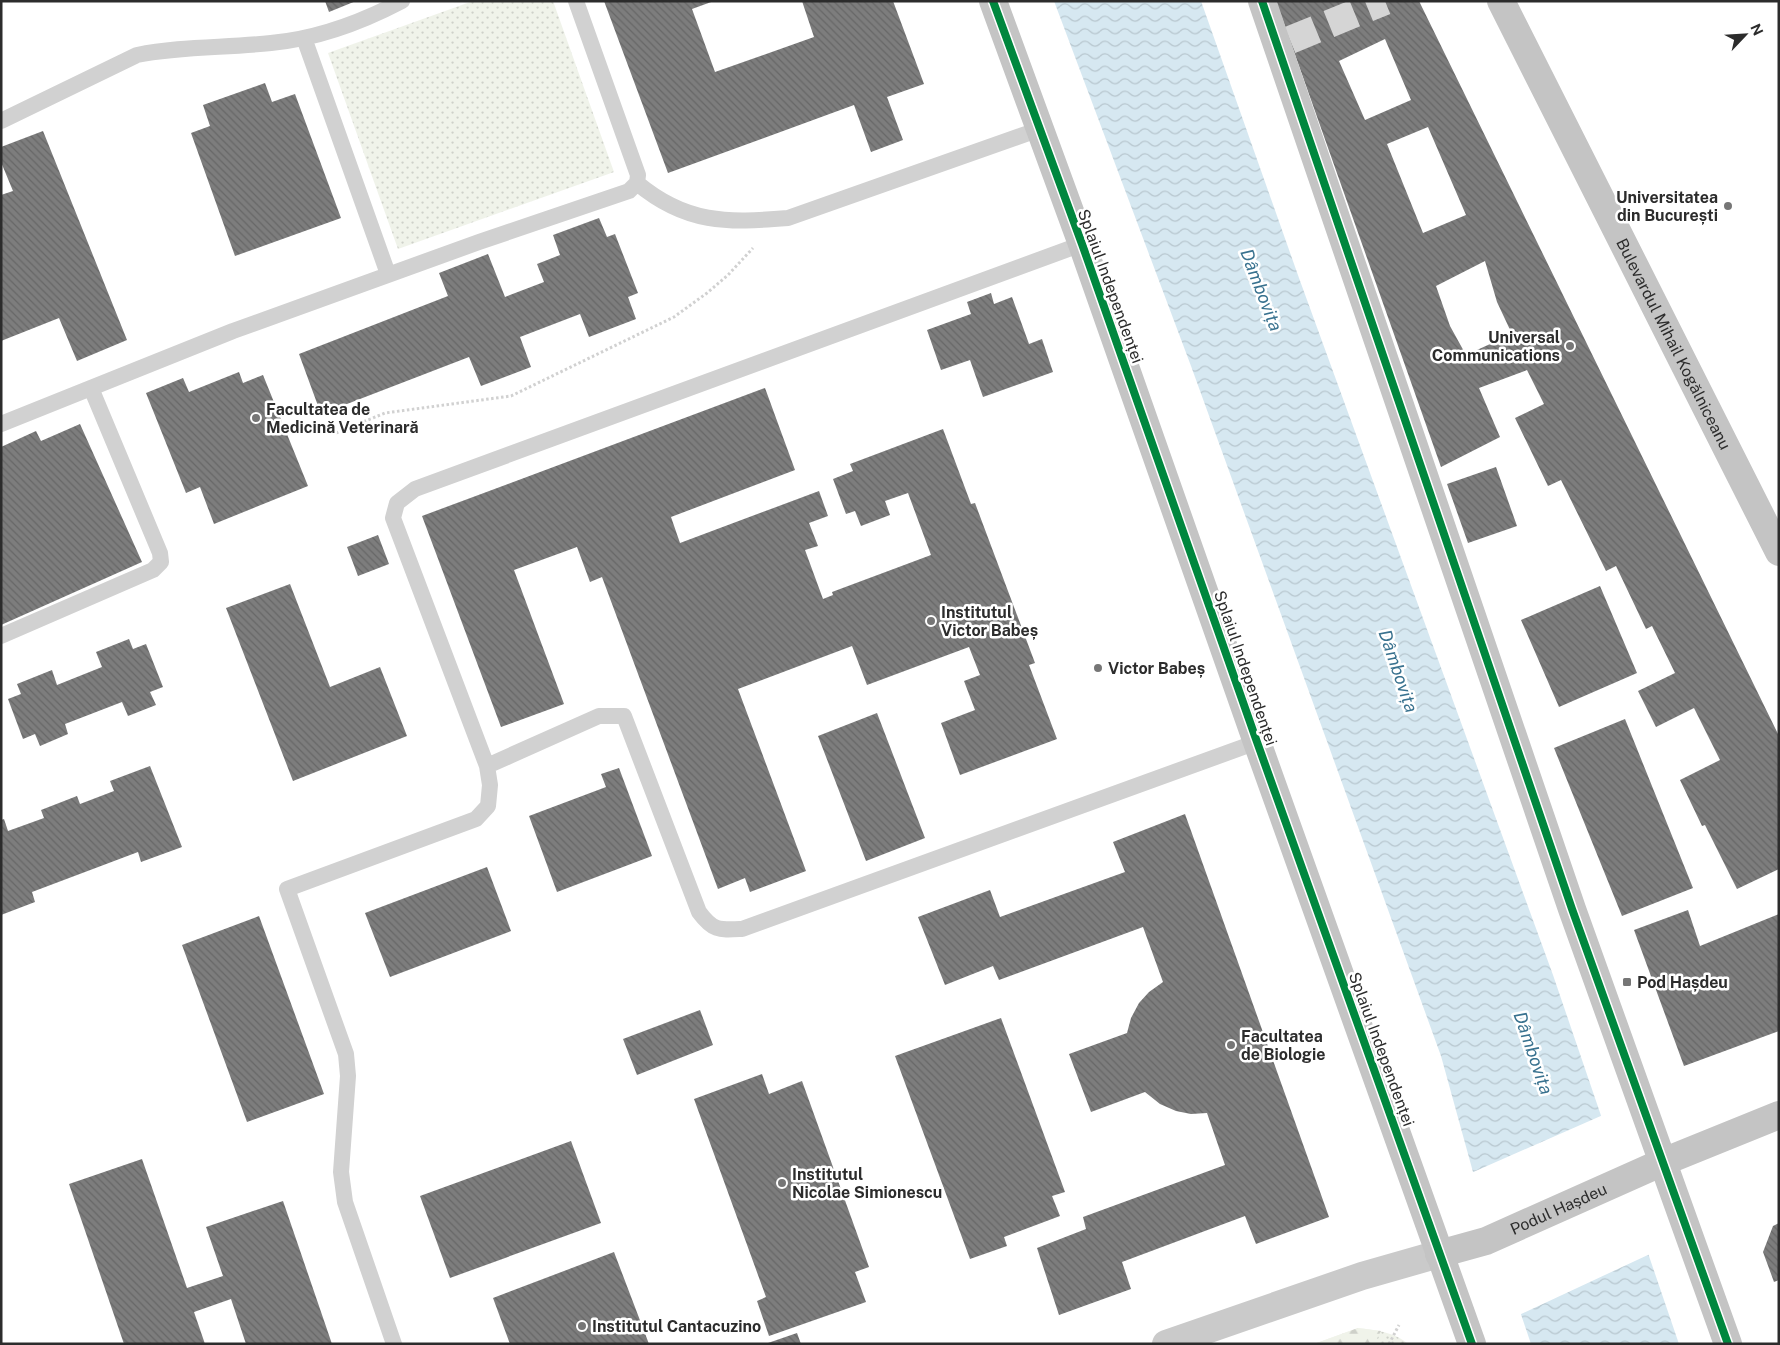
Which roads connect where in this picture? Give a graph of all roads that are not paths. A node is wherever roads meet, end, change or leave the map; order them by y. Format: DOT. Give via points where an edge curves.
graph roads {
  1 [pos="402,1"];
  2 [pos="576,1"];
  3 [pos="993,1"];
  4 [pos="1262,1"];
  5 [pos="1501,1"];
  6 [pos="304,38"];
  7 [pos="1,121"];
  8 [pos="1040,129"];
  9 [pos="637,183"];
  10 [pos="1082,244"];
  11 [pos="388,274"];
  12 [pos="90,388"];
  13 [pos="1,424"];
  14 [pos="1779,552"];
  15 [pos="1,636"];
  16 [pos="1257,742"];
  17 [pos="487,766"];
  18 [pos="1779,1115"];
  19 [pos="1663,1162"];
  20 [pos="1439,1254"];
  21 [pos="394,1344"];
  22 [pos="1166,1344"];
  23 [pos="1472,1344"];
  24 [pos="1728,1344"];
  1 -- 6 [label="lane" via="370,16"];
  2 -- 9 [label="lane" via="638,174"];
  3 -- 8 [label="main road, Splaiul Independenței"];
  4 -- 19 [label="main road" via="1569,900"];
  5 -- 14 [label="main road, Bulevardul Mihail Kogălniceanu"];
  6 -- 7 [label="lane" via="159,50 137,55"];
  6 -- 11 [label="lane"];
  8 -- 9 [label="lane" via="788,218 755,221 713,219 671,207"];
  8 -- 10 [label="main road, Splaiul Independenței"];
  9 -- 11 [label="lane" via="629,191"];
  10 -- 16 [label="main road, Splaiul Independenței"];
  10 -- 17 [label="lane" via="424,485 397,503 393,518"];
  11 -- 12 [label="lane"];
  12 -- 13 [label="lane"];
  12 -- 15 [label="lane" via="162,562 153,570"];
  16 -- 17 [label="lane" via="742,929 721,930 707,923 699,912 624,716 599,716"];
  16 -- 20 [label="main road, Splaiul Independenței"];
  17 -- 21 [label="lane" via="490,785 488,806 476,819 287,889 346,1054 348,1076 341,1172 346,1202"];
  18 -- 19 [label="main road, Podul Hașdeu"];
  19 -- 20 [label="main road, Podul Hașdeu" via="1486,1241"];
  19 -- 24 [label="main road"];
  20 -- 22 [label="main road" via="1362,1276"];
  20 -- 23 [label="main road, Splaiul Independenței"];
}
